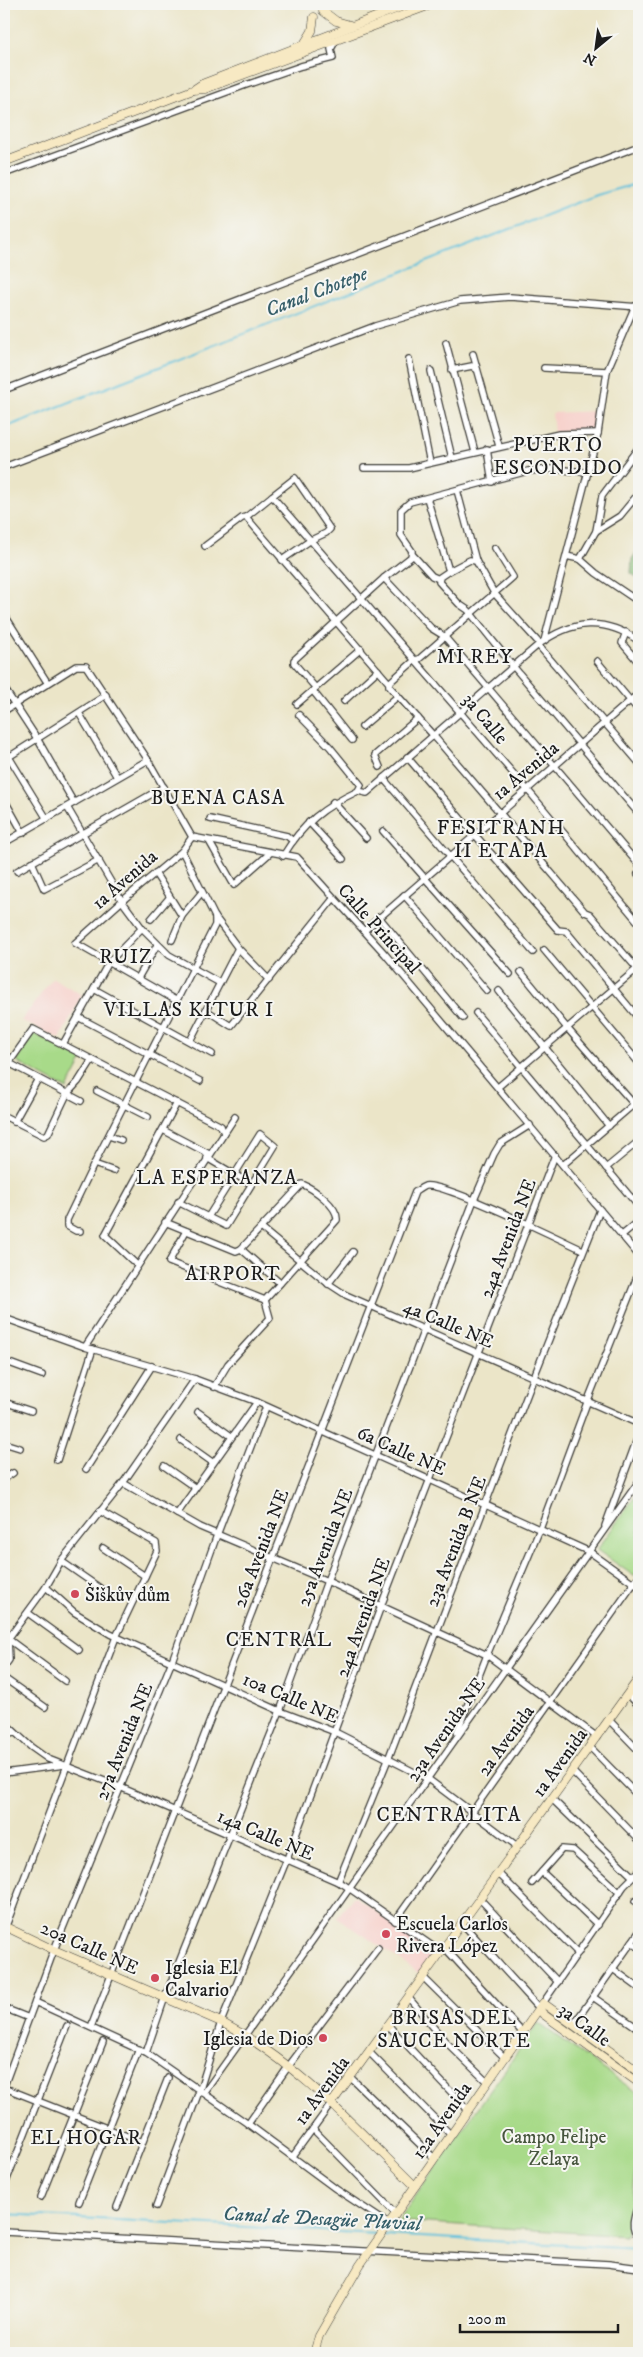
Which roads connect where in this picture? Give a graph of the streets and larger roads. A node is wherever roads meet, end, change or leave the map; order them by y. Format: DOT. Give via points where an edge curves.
graph roads {
  1 [pos="409,4"];
  2 [pos="433,4"];
  3 [pos="324,11"];
  4 [pos="314,17"];
  5 [pos="352,25"];
  6 [pos="304,44"];
  7 [pos="328,46"];
  8 [pos="193,90"];
  9 [pos="639,146"];
  10 [pos="4,162"];
  11 [pos="4,174"];
  12 [pos="637,307"];
  13 [pos="446,343"];
  14 [pos="472,354"];
  15 [pos="408,359"];
  16 [pos="544,368"];
  17 [pos="476,369"];
  18 [pos="452,370"];
  19 [pos="431,371"];
  20 [pos="607,371"];
  21 [pos="4,390"];
  22 [pos="598,433"];
  23 [pos="500,446"];
  24 [pos="639,448"];
  25 [pos="487,449"];
  26 [pos="474,452"];
  27 [pos="452,458"];
  28 [pos="430,463"];
  29 [pos="4,467"];
  30 [pos="364,468"];
  31 [pos="586,472"];
  32 [pos="492,482"];
  33 [pos="457,490"];
  34 [pos="639,493"];
  35 [pos="272,496"];
  36 [pos="427,498"];
  37 [pos="246,517"];
  38 [pos="596,531"];
  39 [pos="311,540"];
  40 [pos="205,546"];
  41 [pos="495,548"];
  42 [pos="412,554"];
  43 [pos="566,556"];
  44 [pos="580,558"];
  45 [pos="282,560"];
  46 [pos="476,561"];
  47 [pos="449,571"];
  48 [pos="384,578"];
  49 [pos="439,579"];
  50 [pos="494,593"];
  51 [pos="362,598"];
  52 [pos="639,602"];
  53 [pos="4,614"];
  54 [pos="470,614"];
  55 [pos="337,623"];
  56 [pos="626,632"];
  57 [pos="444,636"];
  58 [pos="639,641"];
  59 [pos="540,643"];
  60 [pos="361,649"];
  61 [pos="415,660"];
  62 [pos="597,661"];
  63 [pos="639,663"];
  64 [pos="513,666"];
  65 [pos="378,670"];
  66 [pos="47,682"];
  67 [pos="389,683"];
  68 [pos="4,688"];
  69 [pos="488,688"];
  70 [pos="314,689"];
  71 [pos="639,694"];
  72 [pos="106,696"];
  73 [pos="398,696"];
  74 [pos="344,701"];
  75 [pos="630,701"];
  76 [pos="14,704"];
  77 [pos="297,704"];
  78 [pos="4,711"];
  79 [pos="639,711"];
  80 [pos="460,712"];
  81 [pos="79,713"];
  82 [pos="299,715"];
  83 [pos="418,718"];
  84 [pos="605,723"];
  85 [pos="362,727"];
  86 [pos="433,735"];
  87 [pos="38,740"];
  88 [pos="352,740"];
  89 [pos="580,744"];
  90 [pos="6,758"];
  91 [pos="407,758"];
  92 [pos="148,760"];
  93 [pos="639,763"];
  94 [pos="555,766"];
  95 [pos="380,768"];
  96 [pos="117,777"];
  97 [pos="383,778"];
  98 [pos="164,787"];
  99 [pos="358,790"];
  100 [pos="527,790"];
  101 [pos="4,799"];
  102 [pos="334,802"];
  103 [pos="74,803"];
  104 [pos="68,807"];
  105 [pos="500,813"];
  106 [pos="639,814"];
  107 [pos="47,819"];
  108 [pos="210,819"];
  109 [pos="309,822"];
  110 [pos="383,831"];
  111 [pos="22,833"];
  112 [pos="83,834"];
  113 [pos="475,834"];
  114 [pos="192,837"];
  115 [pos="366,838"];
  116 [pos="209,841"];
  117 [pos="293,841"];
  118 [pos="4,843"];
  119 [pos="182,851"];
  120 [pos="270,853"];
  121 [pos="450,855"];
  122 [pos="284,856"];
  123 [pos="343,859"];
  124 [pos="99,860"];
  125 [pos="32,862"];
  126 [pos="639,865"];
  127 [pos="17,871"];
  128 [pos="155,873"];
  129 [pos="425,877"];
  130 [pos="202,892"];
  131 [pos="404,895"];
  132 [pos="169,898"];
  133 [pos="333,899"];
  134 [pos="122,901"];
  135 [pos="182,916"];
  136 [pos="379,917"];
  137 [pos="151,919"];
  138 [pos="639,923"];
  139 [pos="218,925"];
  140 [pos="142,928"];
  141 [pos="364,931"];
  142 [pos="172,940"];
  143 [pos="157,944"];
  144 [pos="238,948"];
  145 [pos="544,950"];
  146 [pos="533,952"];
  147 [pos="109,962"];
  148 [pos="193,969"];
  149 [pos="638,969"];
  150 [pos="521,972"];
  151 [pos="510,974"];
  152 [pos="138,978"];
  153 [pos="269,980"];
  154 [pos="220,983"];
  155 [pos="614,988"];
  156 [pos="94,989"];
  157 [pos="486,991"];
  158 [pos="499,991"];
  159 [pos="177,1001"];
  160 [pos="592,1006"];
  161 [pos="206,1010"];
  162 [pos="476,1013"];
  163 [pos="78,1017"];
  164 [pos="463,1018"];
  165 [pos="639,1019"];
  166 [pos="164,1027"];
  167 [pos="567,1028"];
  168 [pos="190,1041"];
  169 [pos="63,1044"];
  170 [pos="545,1047"];
  171 [pos="150,1054"];
  172 [pos="212,1054"];
  173 [pos="92,1060"];
  174 [pos="8,1063"];
  175 [pos="639,1063"];
  176 [pos="521,1067"];
  177 [pos="4,1070"];
  178 [pos="38,1079"];
  179 [pos="200,1080"];
  180 [pos="135,1083"];
  181 [pos="498,1087"];
  182 [pos="97,1091"];
  183 [pos="67,1094"];
  184 [pos="81,1101"];
  185 [pos="177,1103"];
  186 [pos="125,1105"];
  187 [pos="633,1105"];
  188 [pos="639,1110"];
  189 [pos="4,1116"];
  190 [pos="148,1117"];
  191 [pos="235,1117"];
  192 [pos="14,1122"];
  193 [pos="530,1125"];
  194 [pos="609,1126"];
  195 [pos="163,1130"];
  196 [pos="224,1133"];
  197 [pos="109,1136"];
  198 [pos="121,1140"];
  199 [pos="639,1141"];
  200 [pos="587,1145"];
  201 [pos="555,1155"];
  202 [pos="208,1156"];
  203 [pos="94,1164"];
  204 [pos="563,1165"];
  205 [pos="606,1168"];
  206 [pos="114,1171"];
  207 [pos="235,1175"];
  208 [pos="251,1184"];
  209 [pos="474,1200"];
  210 [pos="178,1202"];
  211 [pos="639,1207"];
  212 [pos="600,1210"];
  213 [pos="208,1217"];
  214 [pos="165,1222"];
  215 [pos="639,1222"];
  216 [pos="529,1226"];
  217 [pos="261,1228"];
  218 [pos="80,1231"];
  219 [pos="186,1231"];
  220 [pos="622,1235"];
  221 [pos="241,1249"];
  222 [pos="583,1250"];
  223 [pos="353,1252"];
  224 [pos="639,1256"];
  225 [pos="299,1261"];
  226 [pos="137,1265"];
  227 [pos="639,1272"];
  228 [pos="280,1284"];
  229 [pos="328,1284"];
  230 [pos="265,1300"];
  231 [pos="370,1306"];
  232 [pos="4,1318"];
  233 [pos="424,1328"];
  234 [pos="85,1347"];
  235 [pos="93,1349"];
  236 [pos="480,1353"];
  237 [pos="4,1361"];
  238 [pos="152,1366"];
  239 [pos="42,1375"];
  240 [pos="534,1377"];
  241 [pos="195,1380"];
  242 [pos="214,1387"];
  243 [pos="588,1400"];
  244 [pos="4,1402"];
  245 [pos="256,1402"];
  246 [pos="266,1407"];
  247 [pos="31,1411"];
  248 [pos="198,1412"];
  249 [pos="639,1424"];
  250 [pos="321,1432"];
  251 [pos="639,1434"];
  252 [pos="231,1436"];
  253 [pos="181,1440"];
  254 [pos="4,1443"];
  255 [pos="20,1448"];
  256 [pos="376,1454"];
  257 [pos="57,1460"];
  258 [pos="212,1462"];
  259 [pos="164,1466"];
  260 [pos="86,1469"];
  261 [pos="13,1473"];
  262 [pos="4,1479"];
  263 [pos="430,1479"];
  264 [pos="639,1481"];
  265 [pos="123,1483"];
  266 [pos="194,1487"];
  267 [pos="486,1504"];
  268 [pos="100,1511"];
  269 [pos="177,1514"];
  270 [pos="540,1529"];
  271 [pos="602,1534"];
  272 [pos="217,1535"];
  273 [pos="103,1548"];
  274 [pos="590,1552"];
  275 [pos="272,1558"];
  276 [pos="61,1561"];
  277 [pos="144,1576"];
  278 [pos="639,1576"];
  279 [pos="327,1581"];
  280 [pos="637,1585"];
  281 [pos="46,1587"];
  282 [pos="110,1595"];
  283 [pos="381,1606"];
  284 [pos="28,1613"];
  285 [pos="437,1631"];
  286 [pos="116,1637"];
  287 [pos="8,1639"];
  288 [pos="79,1650"];
  289 [pos="487,1655"];
  290 [pos="172,1661"];
  291 [pos="4,1667"];
  292 [pos="506,1669"];
  293 [pos="4,1678"];
  294 [pos="639,1678"];
  295 [pos="65,1681"];
  296 [pos="224,1685"];
  297 [pos="628,1694"];
  298 [pos="550,1702"];
  299 [pos="639,1706"];
  300 [pos="45,1707"];
  301 [pos="280,1711"];
  302 [pos="609,1720"];
  303 [pos="4,1722"];
  304 [pos="14,1732"];
  305 [pos="335,1732"];
  306 [pos="4,1735"];
  307 [pos="597,1737"];
  308 [pos="454,1741"];
  309 [pos="590,1747"];
  310 [pos="639,1751"];
  311 [pos="389,1757"];
  312 [pos="66,1765"];
  313 [pos="572,1770"];
  314 [pos="4,1774"];
  315 [pos="428,1778"];
  316 [pos="120,1787"];
  317 [pos="639,1797"];
  318 [pos="552,1799"];
  319 [pos="176,1812"];
  320 [pos="471,1812"];
  321 [pos="230,1834"];
  322 [pos="639,1840"];
  323 [pos="518,1846"];
  324 [pos="286,1859"];
  325 [pos="639,1871"];
  326 [pos="542,1872"];
  327 [pos="498,1873"];
  328 [pos="633,1877"];
  329 [pos="338,1882"];
  330 [pos="532,1883"];
  331 [pos="351,1890"];
  332 [pos="620,1893"];
  333 [pos="480,1898"];
  334 [pos="395,1921"];
  335 [pos="462,1924"];
  336 [pos="598,1925"];
  337 [pos="4,1928"];
  338 [pos="639,1932"];
  339 [pos="632,1942"];
  340 [pos="378,1948"];
  341 [pos="639,1948"];
  342 [pos="54,1950"];
  343 [pos="443,1950"];
  344 [pos="578,1953"];
  345 [pos="613,1969"];
  346 [pos="112,1974"];
  347 [pos="423,1977"];
  348 [pos="558,1982"];
  349 [pos="639,1988"];
  350 [pos="165,1997"];
  351 [pos="408,1997"];
  352 [pos="593,1997"];
  353 [pos="35,2002"];
  354 [pos="541,2006"];
  355 [pos="4,2008"];
  356 [pos="29,2018"];
  357 [pos="221,2022"];
  358 [pos="388,2025"];
  359 [pos="573,2025"];
  360 [pos="67,2026"];
  361 [pos="91,2027"];
  362 [pos="639,2029"];
  363 [pos="522,2032"];
  364 [pos="246,2035"];
  365 [pos="103,2042"];
  366 [pos="138,2049"];
  367 [pos="369,2052"];
  368 [pos="146,2053"];
  369 [pos="504,2057"];
  370 [pos="288,2067"];
  371 [pos="639,2072"];
  372 [pos="350,2077"];
  373 [pos="168,2078"];
  374 [pos="487,2082"];
  375 [pos="639,2083"];
  376 [pos="4,2086"];
  377 [pos="10,2090"];
  378 [pos="202,2091"];
  379 [pos="38,2101"];
  380 [pos="331,2104"];
  381 [pos="468,2110"];
  382 [pos="74,2115"];
  383 [pos="248,2124"];
  384 [pos="108,2128"];
  385 [pos="313,2129"];
  386 [pos="451,2135"];
  387 [pos="142,2142"];
  388 [pos="293,2156"];
  389 [pos="434,2158"];
  390 [pos="415,2186"];
  391 [pos="4,2188"];
  392 [pos="41,2197"];
  393 [pos="78,2202"];
  394 [pos="639,2202"];
  395 [pos="156,2206"];
  396 [pos="118,2207"];
  397 [pos="396,2214"];
  398 [pos="389,2224"];
  399 [pos="4,2232"];
  400 [pos="639,2236"];
  401 [pos="371,2250"];
  402 [pos="639,2268"];
  403 [pos="314,2353"];
  1 -- 5 [label="street"];
  2 -- 7 [label="street" via="336,40"];
  3 -- 5 [label="street" via="336,21"];
  4 -- 6 [label="street" via="312,32"];
  5 -- 6 [label="street"];
  6 -- 8 [label="street"];
  7 -- 8 [label="street" via="205,90"];
  7 -- 11 [label="street" via="333,58 246,85"];
  8 -- 10 [label="street"];
  9 -- 21 [label="street"];
  12 -- 20 [label="street"];
  12 -- 29 [label="street" via="510,297 460,301 375,326"];
  13 -- 18 [label="street"];
  14 -- 17 [label="street"];
  15 -- 28 [label="street"];
  16 -- 20 [label="street"];
  17 -- 18 [label="street" via="472,366"];
  17 -- 23 [label="street"];
  18 -- 26 [label="street"];
  19 -- 27 [label="street"];
  20 -- 22 [label="street"];
  22 -- 23 [label="street" via="559,434"];
  22 -- 31 [label="street"];
  23 -- 25 [label="street"];
  24 -- 38 [label="street" via="602,496"];
  25 -- 26 [label="street"];
  25 -- 32 [label="street"];
  26 -- 27 [label="street"];
  27 -- 28 [label="street"];
  28 -- 30 [label="street" via="409,468"];
  31 -- 32 [label="street" via="528,471"];
  31 -- 43 [label="street"];
  32 -- 33 [label="street"];
  33 -- 36 [label="street"];
  33 -- 46 [label="street"];
  34 -- 38 [label="street" via="620,516"];
  35 -- 37 [label="street"];
  35 -- 39 [label="street, 3a Calle"];
  35 -- 39 [label="street" via="295,478 330,529"];
  36 -- 42 [label="street" via="410,502 401,510 402,538"];
  36 -- 47 [label="street"];
  37 -- 40 [label="street"];
  37 -- 45 [label="street"];
  38 -- 44 [label="street"];
  39 -- 45 [label="street"];
  39 -- 51 [label="street, 3a Calle"];
  41 -- 50 [label="street" via="513,575"];
  42 -- 48 [label="street"];
  42 -- 49 [label="street" via="432,576"];
  43 -- 44 [label="street"];
  43 -- 59 [label="street"];
  44 -- 52 [label="street"];
  45 -- 55 [label="street"];
  46 -- 47 [label="street" via="470,560"];
  46 -- 50 [label="street"];
  47 -- 49 [label="street"];
  48 -- 51 [label="street"];
  48 -- 57 [label="street" via="431,628"];
  49 -- 54 [label="street"];
  50 -- 54 [label="street"];
  50 -- 59 [label="street"];
  51 -- 55 [label="street"];
  51 -- 61 [label="street, 3a Calle"];
  53 -- 66 [label="street"];
  54 -- 57 [label="street"];
  54 -- 64 [label="street"];
  55 -- 60 [label="street"];
  55 -- 70 [label="street" via="294,660"];
  56 -- 58 [label="street"];
  56 -- 59 [label="street" via="591,624 560,631"];
  56 -- 63 [label="street" via="622,643"];
  57 -- 61 [label="street"];
  57 -- 69 [label="street"];
  59 -- 64 [label="street"];
  59 -- 84 [label="street"];
  60 -- 65 [label="street"];
  60 -- 70 [label="street"];
  61 -- 67 [label="street"];
  61 -- 80 [label="street, 3a Calle"];
  62 -- 75 [label="street"];
  64 -- 69 [label="street"];
  64 -- 89 [label="street"];
  65 -- 67 [label="street"];
  65 -- 74 [label="street"];
  66 -- 72 [label="street" via="81,664 86,666"];
  66 -- 76 [label="street"];
  67 -- 73 [label="street"];
  68 -- 76 [label="street"];
  69 -- 80 [label="street"];
  69 -- 94 [label="street"];
  70 -- 77 [label="street"];
  70 -- 88 [label="street"];
  71 -- 75 [label="street, 1a Avenida"];
  72 -- 81 [label="street"];
  72 -- 92 [label="street"];
  73 -- 83 [label="street"];
  73 -- 85 [label="street"];
  75 -- 79 [label="street"];
  75 -- 84 [label="street, 1a Avenida"];
  76 -- 78 [label="street"];
  76 -- 87 [label="street"];
  80 -- 86 [label="street"];
  80 -- 100 [label="street, 3a Calle"];
  81 -- 87 [label="street"];
  81 -- 96 [label="street"];
  82 -- 99 [label="street" via="361,785"];
  83 -- 86 [label="street"];
  83 -- 95 [label="street" via="375,755"];
  84 -- 89 [label="street, 1a Avenida"];
  84 -- 93 [label="street"];
  86 -- 91 [label="street"];
  86 -- 105 [label="street"];
  87 -- 90 [label="street"];
  87 -- 103 [label="street"];
  89 -- 94 [label="street, 1a Avenida"];
  89 -- 106 [label="street"];
  90 -- 107 [label="street"];
  91 -- 97 [label="street"];
  91 -- 113 [label="street"];
  92 -- 96 [label="street"];
  92 -- 98 [label="street"];
  94 -- 100 [label="street, 1a Avenida"];
  94 -- 126 [label="street"];
  96 -- 103 [label="street"];
  97 -- 99 [label="street" via="367,793"];
  97 -- 121 [label="street"];
  98 -- 112 [label="street"];
  98 -- 114 [label="street"];
  99 -- 102 [label="street"];
  100 -- 105 [label="street, 1a Avenida"];
  100 -- 138 [label="street, 3a Calle"];
  101 -- 111 [label="street"];
  102 -- 109 [label="street"];
  102 -- 115 [label="street"];
  103 -- 104 [label="street"];
  104 -- 107 [label="street"];
  104 -- 112 [label="street"];
  105 -- 113 [label="street, 1a Avenida"];
  105 -- 149 [label="street"];
  107 -- 111 [label="street"];
  108 -- 117 [label="street" via="287,836"];
  109 -- 117 [label="street"];
  109 -- 123 [label="street"];
  110 -- 129 [label="street"];
  111 -- 118 [label="street"];
  112 -- 124 [label="street"];
  112 -- 125 [label="street"];
  113 -- 121 [label="street, 1a Avenida"];
  113 -- 155 [label="street" via="558,930 566,931"];
  114 -- 116 [label="street, Calle Principal"];
  114 -- 119 [label="street, 1a Avenida"];
  116 -- 120 [label="street, Calle Principal"];
  116 -- 120 [label="street" via="234,885"];
  117 -- 122 [label="street"];
  119 -- 128 [label="street, 1a Avenida"];
  119 -- 130 [label="street"];
  120 -- 122 [label="street, Calle Principal"];
  121 -- 129 [label="street, 1a Avenida"];
  121 -- 146 [label="street"];
  122 -- 133 [label="street, Calle Principal" via="297,858"];
  124 -- 125 [label="street" via="44,889"];
  124 -- 134 [label="street"];
  125 -- 127 [label="street"];
  128 -- 132 [label="street"];
  128 -- 134 [label="street, 1a Avenida"];
  129 -- 131 [label="street, 1a Avenida"];
  129 -- 151 [label="street"];
  130 -- 135 [label="street"];
  130 -- 139 [label="street"];
  131 -- 136 [label="street, 1a Avenida"];
  131 -- 157 [label="street"];
  132 -- 135 [label="street"];
  132 -- 137 [label="street"];
  133 -- 141 [label="street, Calle Principal"];
  133 -- 153 [label="street"];
  134 -- 140 [label="street"];
  134 -- 147 [label="street, 1a Avenida" via="76,943"];
  135 -- 142 [label="street"];
  136 -- 141 [label="street, 1a Avenida"];
  136 -- 164 [label="street"];
  139 -- 144 [label="street"];
  139 -- 148 [label="street"];
  140 -- 143 [label="street"];
  140 -- 147 [label="street"];
  141 -- 181 [label="street, Calle Principal"];
  143 -- 148 [label="street"];
  143 -- 152 [label="street"];
  144 -- 153 [label="street"];
  144 -- 154 [label="street"];
  145 -- 160 [label="street"];
  147 -- 152 [label="street"];
  147 -- 156 [label="street"];
  148 -- 154 [label="street"];
  148 -- 159 [label="street"];
  149 -- 155 [label="street"];
  150 -- 167 [label="street"];
  152 -- 159 [label="street"];
  153 -- 161 [label="street" via="231,1026"];
  154 -- 161 [label="street"];
  155 -- 160 [label="street"];
  155 -- 165 [label="street"];
  156 -- 163 [label="street"];
  156 -- 166 [label="street"];
  158 -- 170 [label="street"];
  159 -- 166 [label="street"];
  160 -- 167 [label="street"];
  160 -- 175 [label="street"];
  161 -- 168 [label="street"];
  162 -- 176 [label="street"];
  163 -- 169 [label="street"];
  163 -- 171 [label="street"];
  166 -- 168 [label="street"];
  166 -- 171 [label="street"];
  167 -- 170 [label="street"];
  167 -- 187 [label="street"];
  168 -- 172 [label="street"];
  169 -- 173 [label="street"];
  169 -- 174 [label="street" via="33,1029"];
  170 -- 176 [label="street"];
  170 -- 194 [label="street"];
  171 -- 179 [label="street"];
  171 -- 180 [label="street"];
  173 -- 180 [label="street"];
  173 -- 183 [label="street"];
  174 -- 177 [label="street"];
  174 -- 178 [label="street"];
  176 -- 181 [label="street"];
  176 -- 200 [label="street"];
  178 -- 183 [label="street"];
  178 -- 192 [label="street"];
  180 -- 185 [label="street"];
  180 -- 186 [label="street"];
  181 -- 193 [label="street, Calle Principal"];
  182 -- 186 [label="street"];
  183 -- 184 [label="street"];
  183 -- 192 [label="street" via="48,1134 44,1136"];
  185 -- 195 [label="street"];
  185 -- 196 [label="street" via="221,1126"];
  186 -- 190 [label="street"];
  186 -- 197 [label="street"];
  187 -- 188 [label="street"];
  187 -- 194 [label="street"];
  189 -- 192 [label="street"];
  191 -- 196 [label="street"];
  193 -- 201 [label="street, Calle Principal"];
  193 -- 209 [label="street, 25a Avenida NE" via="500,1144"];
  194 -- 200 [label="street"];
  195 -- 202 [label="street"];
  195 -- 226 [label="street" via="106,1236"];
  196 -- 202 [label="street"];
  197 -- 198 [label="street"];
  197 -- 203 [label="street"];
  199 -- 205 [label="street"];
  200 -- 204 [label="street"];
  200 -- 205 [label="street"];
  201 -- 204 [label="street, Calle Principal"];
  201 -- 216 [label="street, 24a Avenida NE"];
  202 -- 207 [label="street"];
  202 -- 210 [label="street"];
  203 -- 206 [label="street"];
  203 -- 218 [label="street" via="67,1220 67,1226"];
  204 -- 212 [label="street, Calle Principal"];
  205 -- 211 [label="street"];
  207 -- 208 [label="street"];
  207 -- 208 [label="street" via="260,1134 275,1146"];
  207 -- 213 [label="street"];
  208 -- 213 [label="street" via="226,1226"];
  209 -- 216 [label="street"];
  209 -- 231 [label="street, 26a Avenida NE" via="434,1186 424,1186 415,1192"];
  209 -- 233 [label="street, 25a Avenida NE"];
  210 -- 213 [label="street"];
  210 -- 214 [label="street"];
  212 -- 220 [label="street, Calle Principal"];
  212 -- 222 [label="street, 23a Avenida B NE"];
  214 -- 219 [label="street"];
  214 -- 226 [label="street"];
  215 -- 220 [label="street"];
  216 -- 222 [label="street"];
  216 -- 236 [label="street, 24a Avenida NE"];
  217 -- 221 [label="street"];
  217 -- 225 [label="street, 4a Calle NE"];
  217 -- 225 [label="street" via="302,1184 309,1187 334,1209 337,1220"];
  219 -- 221 [label="street" via="236,1251"];
  219 -- 230 [label="street" via="169,1262"];
  220 -- 224 [label="street, Calle Principal"];
  221 -- 228 [label="street"];
  222 -- 240 [label="street, 23a Avenida B NE"];
  223 -- 229 [label="street"];
  225 -- 228 [label="street"];
  225 -- 229 [label="street, 4a Calle NE"];
  226 -- 234 [label="street"];
  227 -- 243 [label="street"];
  228 -- 230 [label="street"];
  229 -- 231 [label="street, 4a Calle NE"];
  230 -- 242 [label="street" via="270,1318 228,1364"];
  231 -- 233 [label="street, 4a Calle NE"];
  231 -- 250 [label="street, 26a Avenida NE"];
  232 -- 234 [label="street, 6a Calle NE"];
  233 -- 236 [label="street, 4a Calle NE"];
  233 -- 256 [label="street, 25a Avenida NE"];
  234 -- 235 [label="street, 6a Calle NE"];
  235 -- 238 [label="street, 6a Calle NE"];
  235 -- 257 [label="street"];
  236 -- 240 [label="street, 4a Calle NE"];
  236 -- 263 [label="street, 24a Avenida NE"];
  237 -- 239 [label="street"];
  238 -- 241 [label="street, 6a Calle NE"];
  238 -- 260 [label="street"];
  240 -- 243 [label="street, 4a Calle NE"];
  240 -- 267 [label="street, 23a Avenida B NE"];
  241 -- 242 [label="street, 6a Calle NE"];
  241 -- 265 [label="street"];
  242 -- 245 [label="street, 6a Calle NE"];
  243 -- 249 [label="street, 4a Calle NE"];
  243 -- 270 [label="street"];
  244 -- 247 [label="street"];
  245 -- 246 [label="street, 6a Calle NE"];
  245 -- 252 [label="street"];
  246 -- 250 [label="street, 6a Calle NE"];
  246 -- 272 [label="street, 27a Avenida NE"];
  248 -- 252 [label="street"];
  250 -- 256 [label="street, 6a Calle NE"];
  250 -- 275 [label="street, 26a Avenida NE"];
  251 -- 271 [label="street"];
  252 -- 258 [label="street"];
  253 -- 258 [label="street"];
  254 -- 255 [label="street"];
  256 -- 263 [label="street, 6a Calle NE"];
  256 -- 279 [label="street, 25a Avenida NE"];
  258 -- 266 [label="street"];
  259 -- 266 [label="street"];
  261 -- 262 [label="street"];
  263 -- 267 [label="street, 6a Calle NE"];
  263 -- 283 [label="street, 24a Avenida NE"];
  264 -- 271 [label="street, 23a Avenida NE"];
  265 -- 268 [label="street"];
  265 -- 269 [label="street"];
  266 -- 269 [label="street"];
  267 -- 270 [label="street, 6a Calle NE"];
  267 -- 285 [label="street, 23a Avenida B NE"];
  268 -- 276 [label="street"];
  268 -- 277 [label="street" via="156,1544 157,1551"];
  269 -- 272 [label="street"];
  270 -- 274 [label="street, 6a Calle NE"];
  270 -- 289 [label="street"];
  271 -- 274 [label="street, 23a Avenida NE"];
  272 -- 275 [label="street"];
  272 -- 290 [label="street, 27a Avenida NE"];
  273 -- 277 [label="street"];
  274 -- 280 [label="street, 6a Calle NE"];
  274 -- 292 [label="street, 23a Avenida NE"];
  275 -- 279 [label="street"];
  275 -- 296 [label="street, 26a Avenida NE"];
  276 -- 281 [label="street"];
  276 -- 282 [label="street"];
  277 -- 286 [label="street"];
  278 -- 280 [label="street, 2a Avenida"];
  279 -- 283 [label="street"];
  279 -- 301 [label="street, 25a Avenida NE"];
  280 -- 298 [label="street, 2a Avenida"];
  281 -- 284 [label="street"];
  281 -- 286 [label="street, 10a Calle NE" via="74,1612"];
  283 -- 285 [label="street"];
  283 -- 305 [label="street, 24a Avenida NE"];
  284 -- 287 [label="street"];
  284 -- 288 [label="street"];
  285 -- 289 [label="street"];
  285 -- 311 [label="street, 23a Avenida B NE"];
  286 -- 290 [label="street, 10a Calle NE"];
  286 -- 312 [label="street"];
  287 -- 291 [label="street" via="9,1660"];
  287 -- 295 [label="street"];
  289 -- 292 [label="street"];
  289 -- 308 [label="street"];
  290 -- 296 [label="street, 10a Calle NE"];
  290 -- 316 [label="street, 27a Avenida NE"];
  292 -- 298 [label="street"];
  292 -- 308 [label="street, 23a Avenida NE"];
  293 -- 300 [label="street"];
  294 -- 297 [label="street, 1a Avenida"];
  296 -- 301 [label="street, 10a Calle NE"];
  296 -- 319 [label="street, 26a Avenida NE"];
  297 -- 299 [label="street"];
  297 -- 302 [label="street, 1a Avenida"];
  298 -- 307 [label="street"];
  298 -- 320 [label="street, 2a Avenida"];
  301 -- 305 [label="street, 10a Calle NE"];
  301 -- 321 [label="street, 25a Avenida NE"];
  302 -- 307 [label="street, 1a Avenida"];
  302 -- 310 [label="street"];
  303 -- 304 [label="street, 14a Calle NE"];
  304 -- 306 [label="street"];
  304 -- 312 [label="street, 14a Calle NE" via="48,1759"];
  305 -- 311 [label="street, 10a Calle NE"];
  305 -- 324 [label="street, 24a Avenida NE"];
  307 -- 309 [label="street, 1a Avenida"];
  308 -- 315 [label="street, 23a Avenida NE"];
  309 -- 313 [label="street, 1a Avenida"];
  309 -- 317 [label="street"];
  311 -- 315 [label="street, 10a Calle NE"];
  311 -- 329 [label="street, 23a Avenida B NE"];
  312 -- 314 [label="street"];
  312 -- 316 [label="street, 14a Calle NE"];
  312 -- 337 [label="street"];
  313 -- 318 [label="street, 1a Avenida"];
  313 -- 322 [label="street"];
  315 -- 320 [label="street, 10a Calle NE"];
  315 -- 331 [label="street, 23a Avenida NE"];
  316 -- 319 [label="street, 14a Calle NE"];
  316 -- 342 [label="street, 27a Avenida NE"];
  318 -- 323 [label="street, 1a Avenida"];
  318 -- 328 [label="street"];
  319 -- 321 [label="street, 14a Calle NE"];
  319 -- 346 [label="street, 26a Avenida NE"];
  320 -- 323 [label="street, 10a Calle NE"];
  320 -- 334 [label="street, 2a Avenida"];
  321 -- 324 [label="street, 14a Calle NE"];
  321 -- 350 [label="street, 25a Avenida NE"];
  323 -- 327 [label="street, 1a Avenida"];
  324 -- 329 [label="street, 14a Calle NE"];
  324 -- 357 [label="street, 24a Avenida NE"];
  325 -- 328 [label="street, 12a Avenida"];
  326 -- 330 [label="street"];
  326 -- 332 [label="street" via="562,1849 570,1848"];
  326 -- 336 [label="street"];
  327 -- 333 [label="street, 1a Avenida"];
  327 -- 344 [label="street"];
  328 -- 332 [label="street, 12a Avenida"];
  329 -- 331 [label="street, 14a Calle NE"];
  331 -- 334 [label="street, 14a Calle NE"];
  331 -- 364 [label="street, 23a Avenida NE"];
  332 -- 336 [label="street, 12a Avenida"];
  333 -- 335 [label="street, 1a Avenida"];
  333 -- 348 [label="street"];
  334 -- 343 [label="street, 14a Calle NE"];
  335 -- 343 [label="street, 1a Avenida"];
  335 -- 354 [label="street"];
  336 -- 344 [label="street, 12a Avenida"];
  337 -- 342 [label="street, 20a Calle NE"];
  338 -- 339 [label="street"];
  339 -- 341 [label="street"];
  339 -- 345 [label="street"];
  340 -- 370 [label="street"];
  342 -- 346 [label="street, 20a Calle NE"];
  342 -- 353 [label="street, 27a Avenida NE"];
  343 -- 347 [label="street, 1a Avenida"];
  343 -- 363 [label="street, 14a Calle NE"];
  344 -- 348 [label="street, 12a Avenida"];
  345 -- 349 [label="street"];
  345 -- 352 [label="street"];
  346 -- 350 [label="street, 20a Calle NE"];
  346 -- 361 [label="street, 26a Avenida NE"];
  347 -- 351 [label="street, 1a Avenida"];
  347 -- 369 [label="street"];
  348 -- 354 [label="street, 12a Avenida"];
  350 -- 357 [label="street, 20a Calle NE"];
  350 -- 368 [label="street, 25a Avenida NE"];
  351 -- 358 [label="street, 1a Avenida"];
  351 -- 374 [label="street" via="445,2041"];
  352 -- 359 [label="street"];
  352 -- 362 [label="street"];
  353 -- 356 [label="street, 27a Avenida NE"];
  353 -- 361 [label="street"];
  354 -- 359 [label="street, 3a Calle"];
  354 -- 363 [label="street, 12a Avenida"];
  354 -- 375 [label="street, 3a Calle" via="544,2014"];
  355 -- 356 [label="street"];
  356 -- 376 [label="street, 27a Avenida NE"];
  357 -- 364 [label="street, 20a Calle NE"];
  357 -- 378 [label="street, 24a Avenida NE"];
  358 -- 367 [label="street, 1a Avenida"];
  358 -- 381 [label="street"];
  359 -- 371 [label="street, 3a Calle"];
  360 -- 379 [label="street"];
  361 -- 366 [label="street"];
  363 -- 369 [label="street, 12a Avenida"];
  364 -- 370 [label="street, 20a Calle NE"];
  364 -- 378 [label="street, 23a Avenida NE"];
  365 -- 382 [label="street"];
  366 -- 368 [label="street"];
  366 -- 384 [label="street"];
  367 -- 372 [label="street, 1a Avenida"];
  367 -- 386 [label="street"];
  368 -- 378 [label="street"];
  369 -- 374 [label="street, 12a Avenida"];
  370 -- 380 [label="street, 20a Calle NE"];
  370 -- 383 [label="street"];
  372 -- 380 [label="street, 1a Avenida"];
  372 -- 389 [label="street"];
  373 -- 387 [label="street"];
  374 -- 381 [label="street, 12a Avenida"];
  377 -- 379 [label="street"];
  378 -- 383 [label="street"];
  378 -- 395 [label="street"];
  379 -- 382 [label="street"];
  379 -- 391 [label="street"];
  380 -- 385 [label="street, 1a Avenida"];
  380 -- 390 [label="street, 20a Calle NE"];
  381 -- 386 [label="street, 12a Avenida"];
  382 -- 384 [label="street"];
  382 -- 392 [label="street"];
  383 -- 388 [label="street"];
  384 -- 387 [label="street"];
  384 -- 393 [label="street"];
  385 -- 388 [label="street, 1a Avenida"];
  385 -- 397 [label="street"];
  386 -- 389 [label="street, 12a Avenida"];
  387 -- 396 [label="street"];
  388 -- 398 [label="street"];
  389 -- 390 [label="street, 12a Avenida"];
  390 -- 397 [label="street, 12a Avenida"];
  394 -- 400 [label="street" via="633,2227"];
  397 -- 398 [label="street, 12a Avenida"];
  398 -- 401 [label="street, 12a Avenida"];
  399 -- 401 [label="street"];
  401 -- 402 [label="street"];
  401 -- 403 [label="street, 12a Avenida" via="319,2336"];
}
